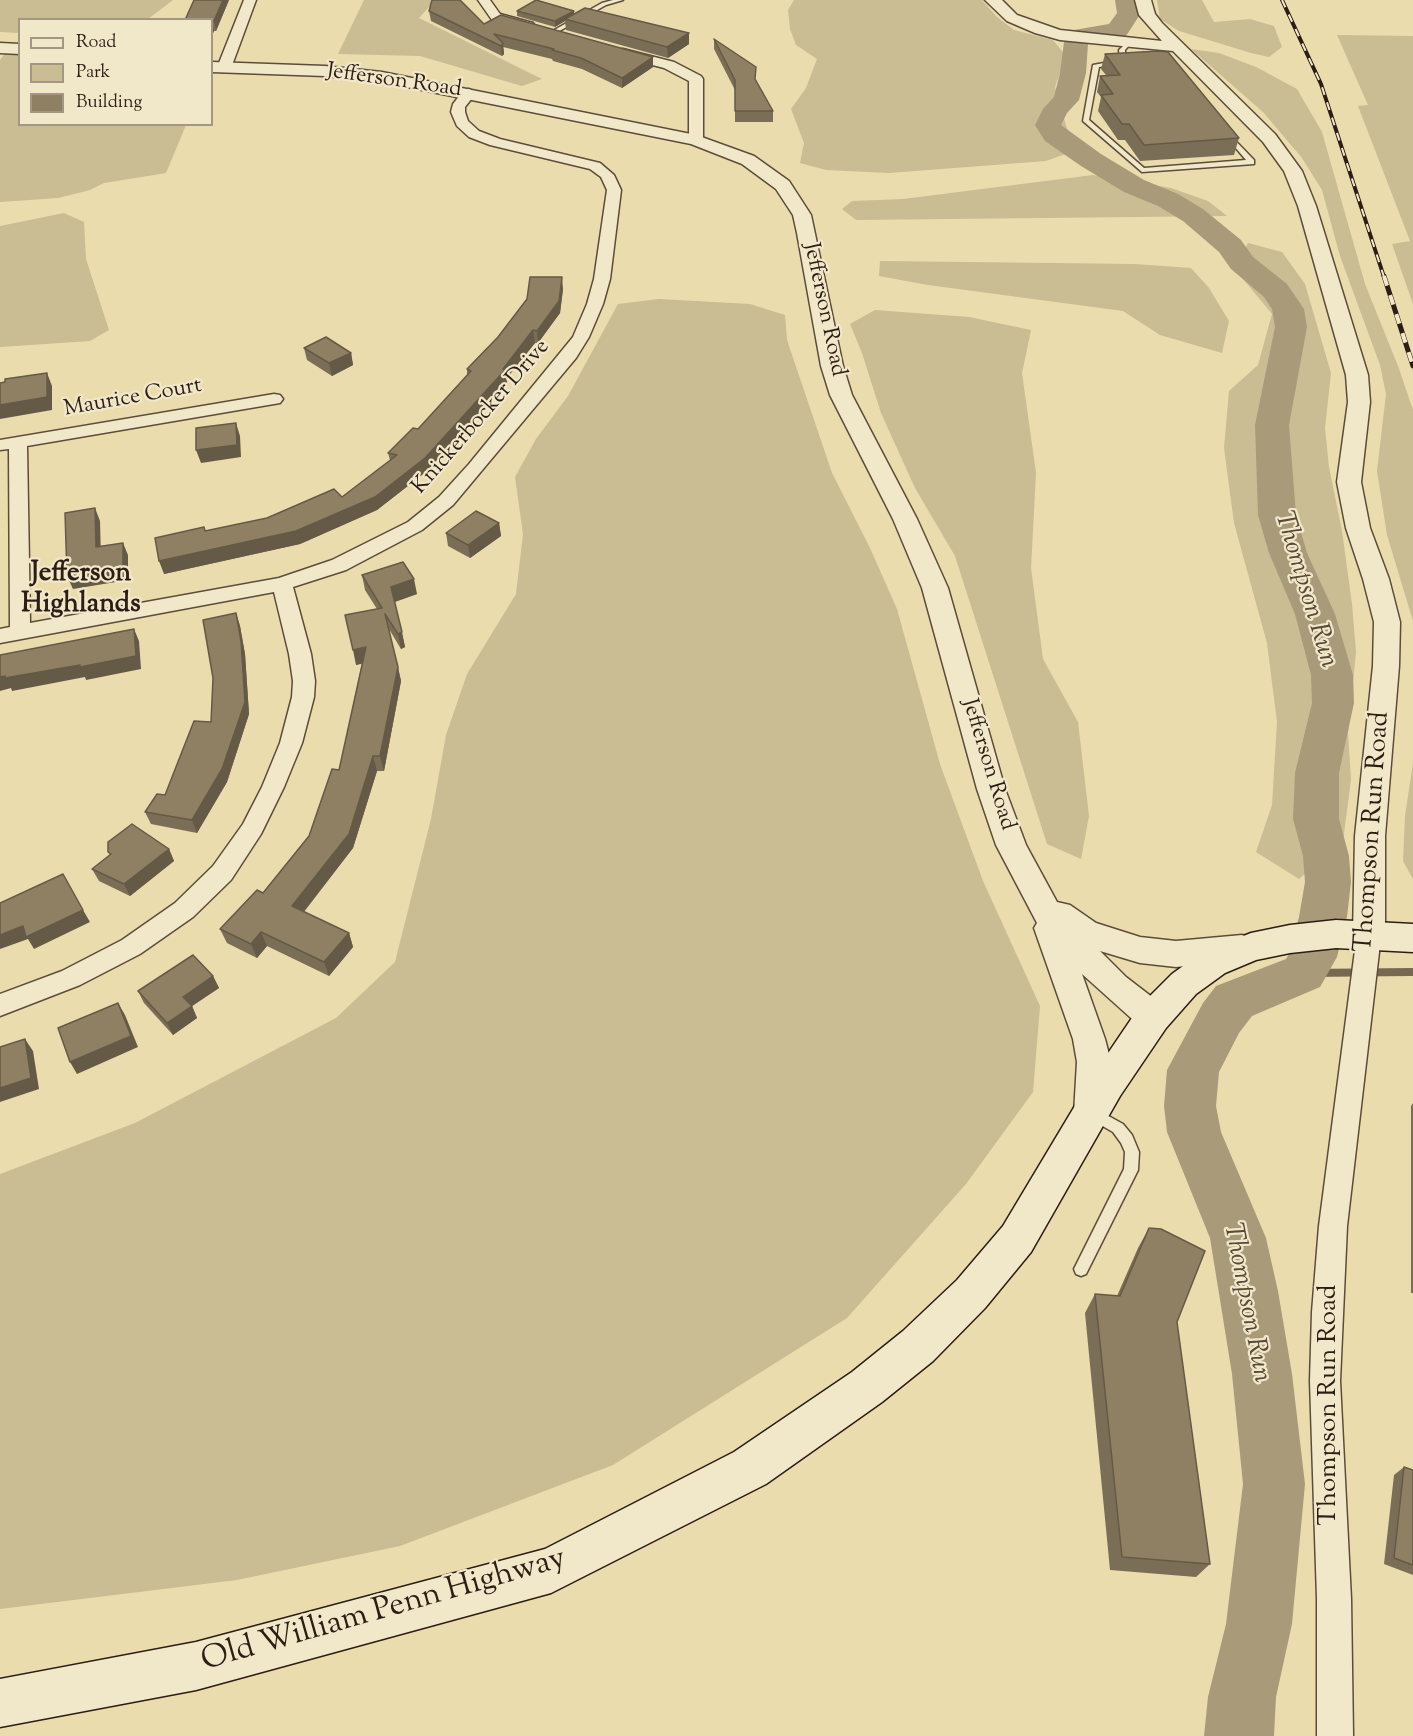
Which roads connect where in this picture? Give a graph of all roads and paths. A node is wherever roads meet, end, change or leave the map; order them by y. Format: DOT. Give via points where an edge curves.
graph roads {
  1 [pos="249,0"];
  2 [pos="484,0"];
  3 [pos="621,0"];
  4 [pos="993,0"];
  5 [pos="1143,0"];
  6 [pos="552,33"];
  7 [pos="574,39"];
  8 [pos="1129,42"];
  9 [pos="1176,47"];
  10 [pos="0,48"];
  11 [pos="605,48"];
  12 [pos="18,49"];
  13 [pos="1132,61"];
  14 [pos="1123,62"];
  15 [pos="218,67"];
  16 [pos="469,93"];
  17 [pos="1221,126"];
  18 [pos="696,140"];
  19 [pos="274,399"];
  20 [pos="9,444"];
  21 [pos="282,584"];
  22 [pos="10,635"];
  23 [pos="1036,895"];
  24 [pos="1413,938"];
  25 [pos="1369,942"];
  26 [pos="1270,943"];
  27 [pos="0,1005"];
  28 [pos="1153,1017"];
  29 [pos="1091,1113"];
  30 [pos="1081,1269"];
  31 [pos="0,1703"];
  32 [pos="1335,1736"];
  1 -- 15 [label="street"];
  2 -- 6 [label="street" via="496,17"];
  3 -- 6 [label="lane" via="604,4"];
  4 -- 8 [label="street" via="1025,25 1060,34"];
  5 -- 9 [label="street, Thompson Run Road" via="1147,15"];
  6 -- 7 [label="street"];
  8 -- 9 [label="street"];
  8 -- 14 [label="lane" via="1122,50"];
  9 -- 25 [label="street, Thompson Run Road" via="1269,138 1293,171 1357,375 1359,402 1349,482 1358,528 1387,622 1370,836"];
  10 -- 12 [label="street"];
  11 -- 18 [label="street" via="669,65 696,79"];
  13 -- 14 [label="lane"];
  14 -- 17 [label="lane" via="1096,64 1085,120 1142,170 1251,162"];
  15 -- 16 [label="street, Jefferson Road" via="354,74"];
  16 -- 18 [label="street, Jefferson Road"];
  16 -- 21 [label="street, Knickerbocker Drive" via="458,112 462,123 474,134 583,162 602,171 610,180 614,190 595,304 570,354 476,468 433,513 357,557"];
  18 -- 23 [label="street, Jefferson Road" via="728,150 768,173 783,185 802,215 841,395 905,519 935,588 991,789 1011,845"];
  19 -- 20 [label="street, Maurice Court"];
  20 -- 22 [label="street"];
  21 -- 22 [label="street, Knickerbocker Drive"];
  21 -- 27 [label="street" via="300,654 303,697 291,743 273,787 238,851 197,898 132,947 60,982"];
  23 -- 26 [label="street" via="1085,932 1140,950 1176,954"];
  23 -- 28 [label="street, Jefferson Road" via="1069,941"];
  23 -- 29 [label="street" via="1089,1039 1094,1062"];
  24 -- 25 [label="main road, Old William Penn Highway"];
  25 -- 26 [label="main road, Old William Penn Highway" via="1335,934"];
  25 -- 32 [label="street, Thompson Run Road" via="1333,1226 1327,1312 1325,1380"];
  26 -- 28 [label="main road, Old William Penn Highway" via="1213,963 1184,984"];
  28 -- 29 [label="main road, Old William Penn Highway"];
  29 -- 30 [label="lane" via="1118,1128 1127,1139 1132,1152 1131,1170"];
  29 -- 31 [label="main road, Old William Penn Highway" via="1017,1239 971,1294 918,1346 867,1387 750,1468 551,1570 196,1666"];
}
